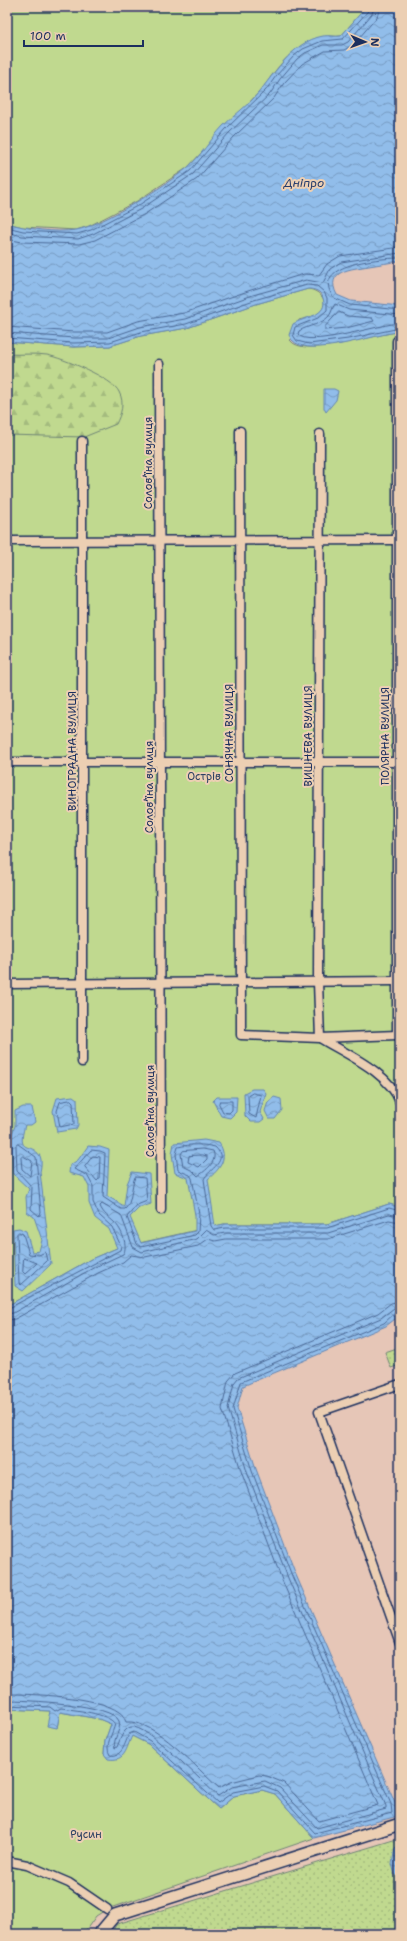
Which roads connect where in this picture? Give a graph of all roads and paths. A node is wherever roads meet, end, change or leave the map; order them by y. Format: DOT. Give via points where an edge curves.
graph roads {
  1 [pos="397,341"];
  2 [pos="159,364"];
  3 [pos="240,431"];
  4 [pos="320,434"];
  5 [pos="82,441"];
  6 [pos="240,540"];
  7 [pos="320,540"];
  8 [pos="398,540"];
  9 [pos="7,541"];
  10 [pos="82,541"];
  11 [pos="159,541"];
  12 [pos="7,762"];
  13 [pos="82,762"];
  14 [pos="160,762"];
  15 [pos="240,762"];
  16 [pos="320,762"];
  17 [pos="398,762"];
  18 [pos="161,981"];
  19 [pos="396,981"];
  20 [pos="240,982"];
  21 [pos="318,982"];
  22 [pos="7,984"];
  23 [pos="83,984"];
  24 [pos="399,1033"];
  25 [pos="320,1038"];
  26 [pos="82,1062"];
  27 [pos="400,1102"];
  28 [pos="161,1210"];
  29 [pos="400,1384"];
  30 [pos="400,1643"];
  31 [pos="400,1824"];
  32 [pos="7,1861"];
  33 [pos="111,1912"];
  34 [pos="99,1934"];
  1 -- 8 [label="street, ПОЛЯРНА ВУЛИЦЯ"];
  2 -- 11 [label="street, Соловʼїна вулиця"];
  3 -- 6 [label="street, СОНЯЧНА ВУЛИЦЯ"];
  4 -- 7 [label="street, ВИШНЕВА ВУЛИЦЯ"];
  5 -- 10 [label="street, ВИНОГРАДНА ВУЛИЦЯ"];
  6 -- 7 [label="street"];
  6 -- 11 [label="street"];
  6 -- 15 [label="street, СОНЯЧНА ВУЛИЦЯ"];
  7 -- 8 [label="street"];
  7 -- 16 [label="street, ВИШНЕВА ВУЛИЦЯ"];
  8 -- 17 [label="street, ПОЛЯРНА ВУЛИЦЯ"];
  9 -- 10 [label="street"];
  10 -- 11 [label="street"];
  10 -- 13 [label="street, ВИНОГРАДНА ВУЛИЦЯ"];
  11 -- 14 [label="street, Соловʼїна вулиця"];
  12 -- 13 [label="street"];
  13 -- 14 [label="street"];
  13 -- 23 [label="street, ВИНОГРАДНА ВУЛИЦЯ"];
  14 -- 15 [label="street"];
  14 -- 18 [label="street, Соловʼїна вулиця"];
  15 -- 16 [label="street"];
  15 -- 20 [label="street, СОНЯЧНА ВУЛИЦЯ"];
  16 -- 17 [label="street"];
  16 -- 21 [label="street, ВИШНЕВА ВУЛИЦЯ"];
  17 -- 19 [label="street, ПОЛЯРНА ВУЛИЦЯ"];
  18 -- 20 [label="street"];
  18 -- 23 [label="street"];
  18 -- 28 [label="street, Соловʼїна вулиця"];
  19 -- 21 [label="street"];
  19 -- 24 [label="street, ПОЛЯРНА ВУЛИЦЯ"];
  20 -- 21 [label="street"];
  20 -- 25 [label="street, СОНЯЧНА ВУЛИЦЯ" via="241,1035"];
  21 -- 25 [label="street, ВИШНЕВА ВУЛИЦЯ"];
  22 -- 23 [label="street"];
  23 -- 26 [label="street, ВИНОГРАДНА ВУЛИЦЯ"];
  24 -- 25 [label="street"];
  25 -- 27 [label="street" via="389,1083"];
  29 -- 30 [label="street" via="319,1412"];
  31 -- 33 [label="street"];
  32 -- 33 [label="street" via="69,1883"];
  33 -- 34 [label="street"];
}
